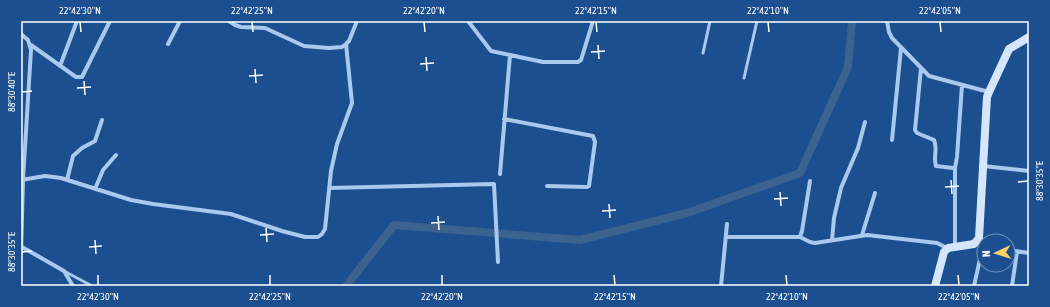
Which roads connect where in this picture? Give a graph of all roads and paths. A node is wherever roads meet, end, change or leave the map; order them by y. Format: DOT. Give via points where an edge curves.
graph roads {
  1 [pos="77,21"];
  2 [pos="110,21"];
  3 [pos="180,21"];
  4 [pos="229,21"];
  5 [pos="357,21"];
  6 [pos="468,21"];
  7 [pos="593,21"];
  8 [pos="710,21"];
  9 [pos="758,21"];
  10 [pos="887,21"];
  11 [pos="21,34"];
  12 [pos="1029,37"];
  13 [pos="30,44"];
  14 [pos="168,44"];
  15 [pos="346,44"];
  16 [pos="901,48"];
  17 [pos="703,53"];
  18 [pos="510,55"];
  19 [pos="60,66"];
  20 [pos="921,68"];
  21 [pos="744,78"];
  22 [pos="962,85"];
  23 [pos="989,92"];
  24 [pos="504,119"];
  25 [pos="102,120"];
  26 [pos="865,122"];
  27 [pos="892,140"];
  28 [pos="116,155"];
  29 [pos="983,166"];
  30 [pos="954,168"];
  31 [pos="1029,172"];
  32 [pos="500,174"];
  33 [pos="22,180"];
  34 [pos="67,180"];
  35 [pos="810,181"];
  36 [pos="547,186"];
  37 [pos="329,188"];
  38 [pos="95,189"];
  39 [pos="875,193"];
  40 [pos="727,224"];
  41 [pos="979,233"];
  42 [pos="862,235"];
  43 [pos="726,237"];
  44 [pos="800,237"];
  45 [pos="832,240"];
  46 [pos="976,244"];
  47 [pos="22,246"];
  48 [pos="951,247"];
  49 [pos="1017,252"];
  50 [pos="21,253"];
  51 [pos="1029,253"];
  52 [pos="498,262"];
  53 [pos="64,271"];
  54 [pos="976,273"];
  55 [pos="73,286"];
  56 [pos="92,286"];
  57 [pos="721,286"];
  58 [pos="935,286"];
  59 [pos="974,286"];
  60 [pos="1012,286"];
  1 -- 19 [label="street"];
  2 -- 19 [label="street" via="82,77 76,77"];
  3 -- 14 [label="street"];
  4 -- 15 [label="street" via="241,27 265,28 304,46 329,48"];
  5 -- 15 [label="street"];
  6 -- 18 [label="street" via="490,50"];
  7 -- 18 [label="street" via="581,60 578,62 545,62"];
  8 -- 17 [label="lane"];
  9 -- 21 [label="lane"];
  10 -- 16 [label="street" via="892,38"];
  11 -- 13 [label="street"];
  12 -- 23 [label="street" via="1009,49"];
  13 -- 19 [label="street"];
  13 -- 33 [label="street"];
  15 -- 37 [label="street" via="352,103 337,144"];
  16 -- 20 [label="street"];
  16 -- 27 [label="street"];
  18 -- 24 [label="street"];
  20 -- 22 [label="street" via="932,78"];
  20 -- 30 [label="street" via="915,130 934,140 936,166"];
  22 -- 23 [label="street"];
  22 -- 30 [label="street"];
  23 -- 29 [label="street" via="986,103"];
  24 -- 32 [label="street"];
  24 -- 36 [label="street" via="593,136 595,142 589,186"];
  25 -- 34 [label="street" via="95,141 73,156"];
  26 -- 45 [label="street" via="858,148 841,188"];
  28 -- 38 [label="street" via="103,170"];
  29 -- 31 [label="street"];
  29 -- 41 [label="street"];
  30 -- 48 [label="street"];
  33 -- 34 [label="street" via="51,176"];
  33 -- 47 [label="street"];
  34 -- 38 [label="street"];
  35 -- 44 [label="street"];
  37 -- 38 [label="street" via="325,229 318,237 313,238 231,214 131,200"];
  37 -- 52 [label="street" via="494,184"];
  39 -- 42 [label="street"];
  40 -- 43 [label="street"];
  42 -- 45 [label="street"];
  42 -- 48 [label="street" via="937,243"];
  43 -- 44 [label="street"];
  43 -- 57 [label="street"];
  44 -- 45 [label="street" via="813,243"];
  46 -- 48 [label="street"];
  47 -- 50 [label="street"];
  47 -- 53 [label="street"];
  48 -- 58 [label="street" via="944,252"];
  49 -- 51 [label="street"];
  49 -- 60 [label="street"];
  53 -- 55 [label="street"];
  53 -- 56 [label="lane"];
  54 -- 59 [label="street"];
}
